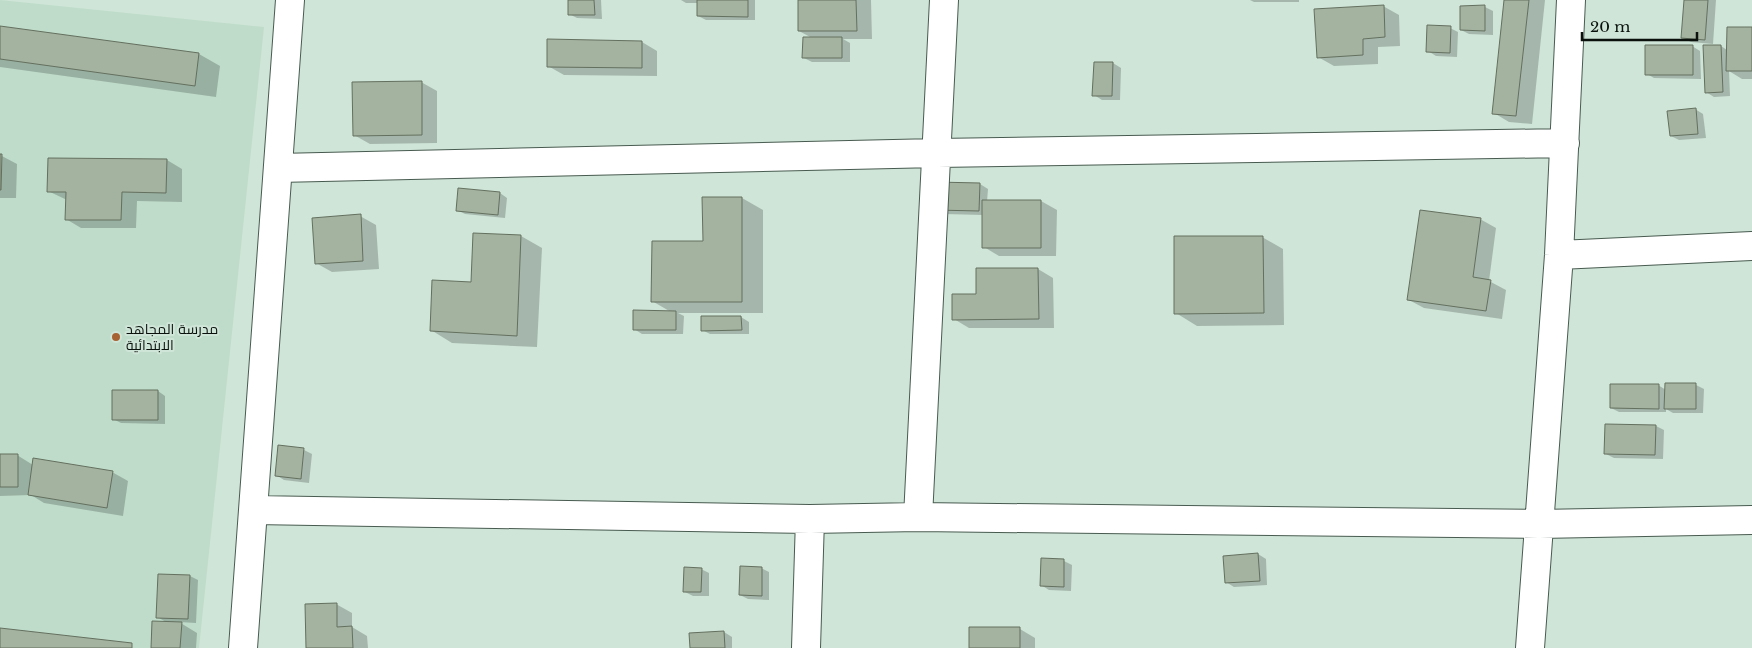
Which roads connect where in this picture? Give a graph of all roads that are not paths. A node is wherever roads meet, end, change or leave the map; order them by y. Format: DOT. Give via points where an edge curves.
graph roads {
  1 [pos="290,0"];
  2 [pos="944,0"];
  3 [pos="1571,0"];
  4 [pos="1565,143"];
  5 [pos="937,153"];
  6 [pos="278,168"];
  7 [pos="1752,246"];
  8 [pos="1559,255"];
  9 [pos="253,510"];
  10 [pos="918,517"];
  11 [pos="810,519"];
  12 [pos="1752,520"];
  13 [pos="1539,524"];
  14 [pos="243,648"];
  15 [pos="806,648"];
  16 [pos="1530,648"];
  1 -- 6 [label="street"];
  2 -- 5 [label="street"];
  3 -- 4 [label="street"];
  4 -- 5 [label="street"];
  4 -- 8 [label="street"];
  5 -- 6 [label="street"];
  5 -- 10 [label="street"];
  6 -- 9 [label="street"];
  7 -- 8 [label="street"];
  8 -- 13 [label="street"];
  9 -- 11 [label="street"];
  9 -- 14 [label="street"];
  10 -- 11 [label="street"];
  10 -- 13 [label="street"];
  11 -- 15 [label="street"];
  12 -- 13 [label="street"];
  13 -- 16 [label="street"];
}
